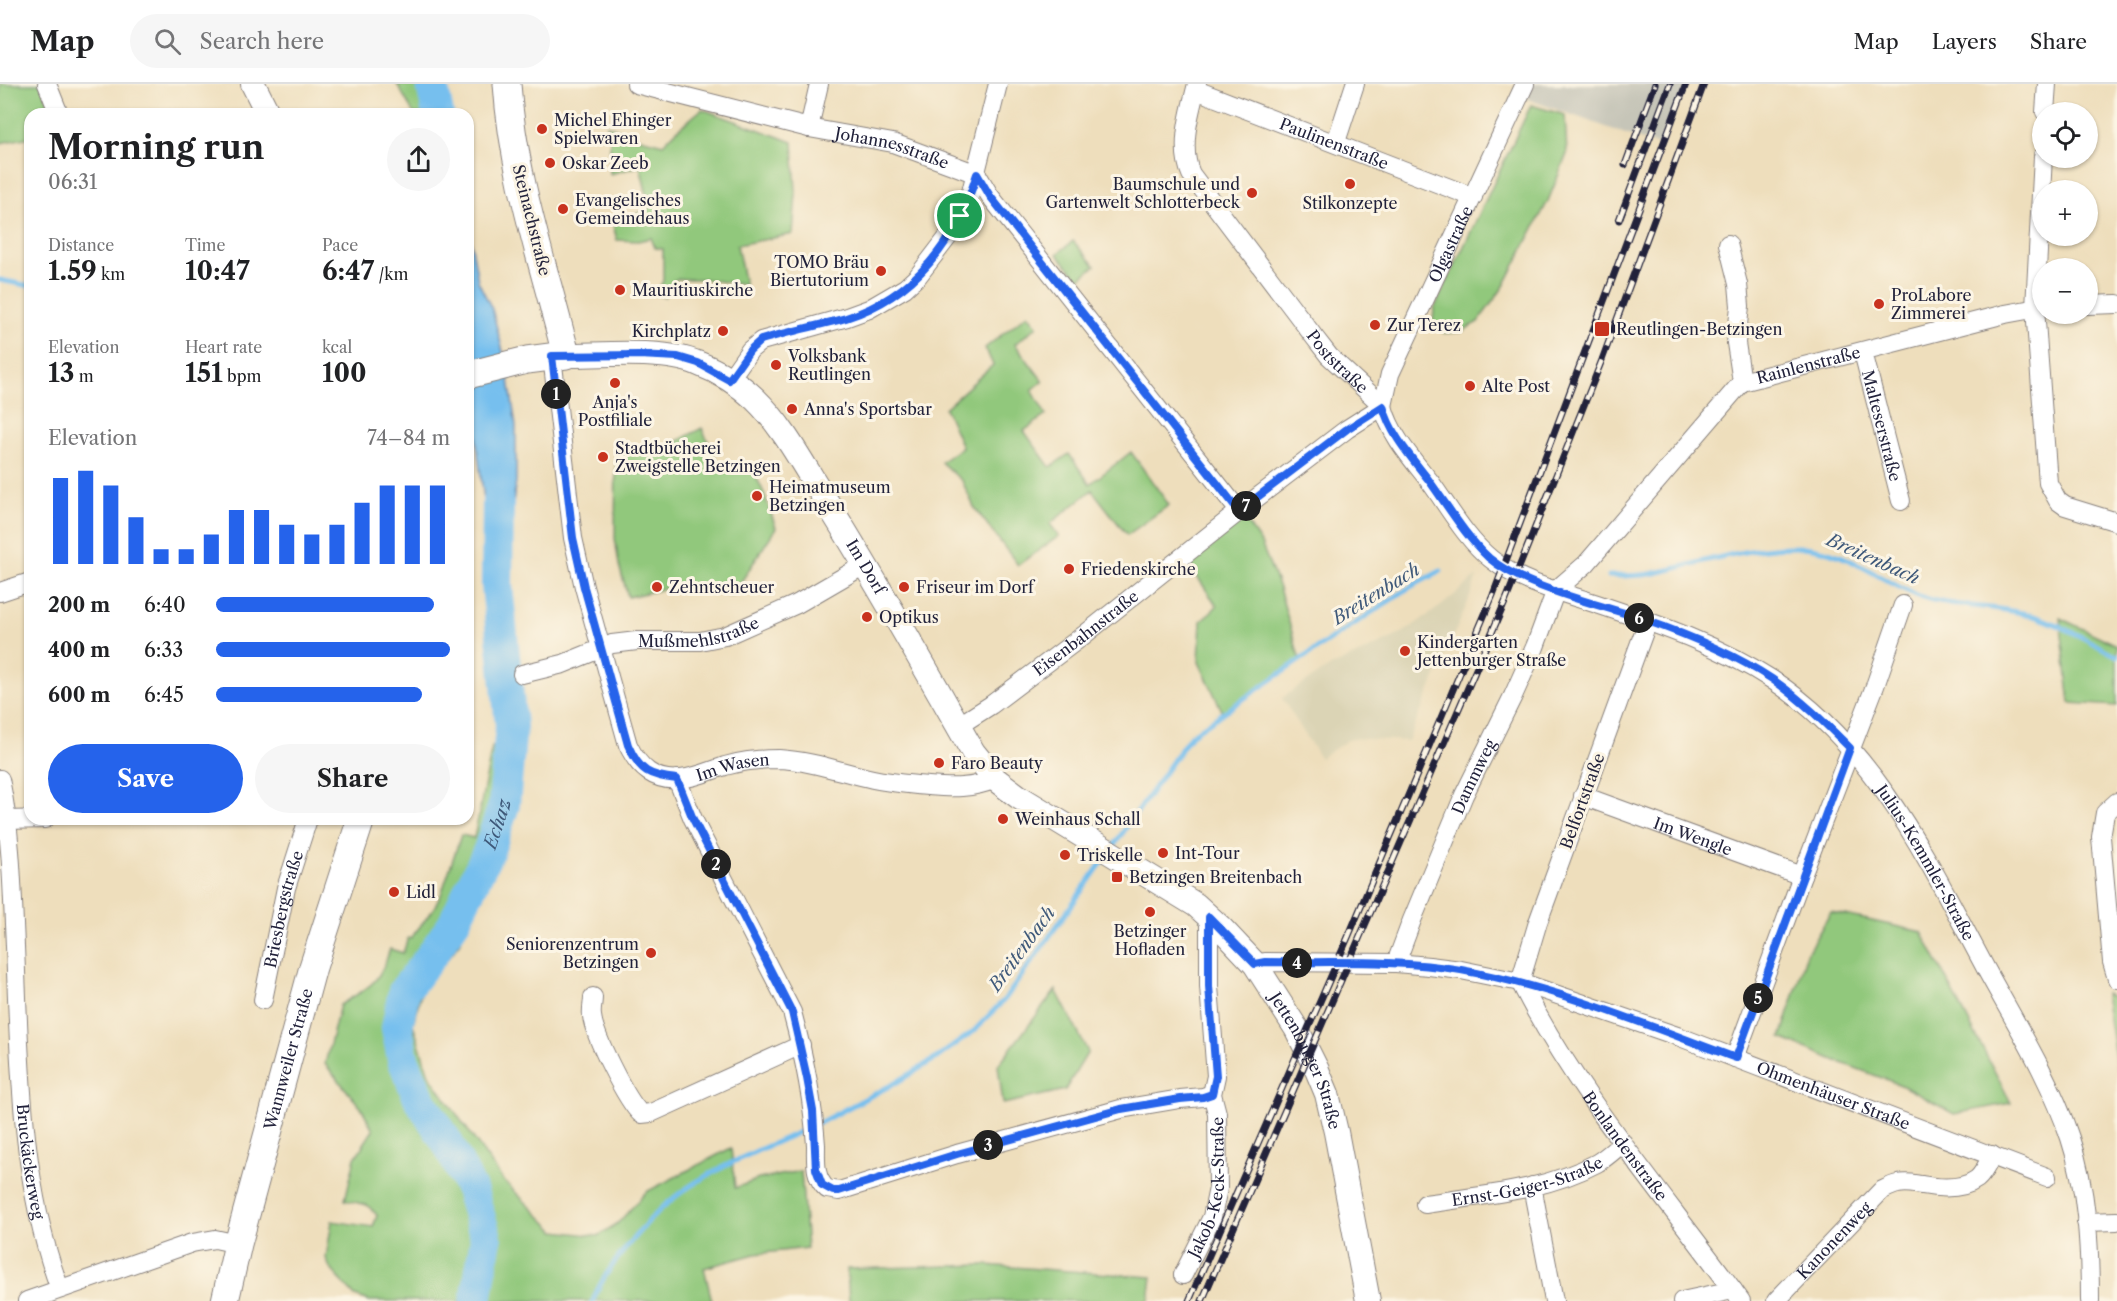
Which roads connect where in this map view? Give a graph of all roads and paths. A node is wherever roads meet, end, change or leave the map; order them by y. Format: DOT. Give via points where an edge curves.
graph roads {
  1 [pos="47,84"];
  2 [pos="253,84"];
  3 [pos="507,84"];
  4 [pos="636,84"];
  5 [pos="819,84"];
  6 [pos="998,84"];
  7 [pos="1355,84"];
  8 [pos="1525,84"];
  9 [pos="2047,84"];
  10 [pos="1197,87"];
  11 [pos="2046,102"];
  12 [pos="57,108"];
  13 [pos="265,108"];
  14 [pos="808,128"];
  15 [pos="1336,142"];
  16 [pos="2043,168"];
  17 [pos="977,174"];
  18 [pos="1473,197"];
  19 [pos="1728,244"];
  20 [pos="2040,258"];
  21 [pos="2117,304"];
  22 [pos="2098,305"];
  23 [pos="2032,309"];
  24 [pos="2040,324"];
  25 [pos="1863,352"];
  26 [pos="559,356"];
  27 [pos="474,373"];
  28 [pos="729,380"];
  29 [pos="1742,382"];
  30 [pos="1383,406"];
  31 [pos="1901,501"];
  32 [pos="1239,511"];
  33 [pos="2117,522"];
  34 [pos="866,564"];
  35 [pos="24,584"];
  36 [pos="1556,590"];
  37 [pos="0,592"];
  38 [pos="1903,605"];
  39 [pos="1648,621"];
  40 [pos="601,647"];
  41 [pos="522,674"];
  42 [pos="958,726"];
  43 [pos="1850,748"];
  44 [pos="973,752"];
  45 [pos="0,779"];
  46 [pos="677,779"];
  47 [pos="995,779"];
  48 [pos="1583,796"];
  49 [pos="2117,802"];
  50 [pos="7,820"];
  51 [pos="24,820"];
  52 [pos="306,825"];
  53 [pos="359,825"];
  54 [pos="1802,876"];
  55 [pos="1209,917"];
  56 [pos="1396,963"];
  57 [pos="1255,964"];
  58 [pos="2117,979"];
  59 [pos="1520,982"];
  60 [pos="9,983"];
  61 [pos="593,997"];
  62 [pos="263,1000"];
  63 [pos="801,1045"];
  64 [pos="1736,1058"];
  65 [pos="1212,1094"];
  66 [pos="1623,1143"];
  67 [pos="1992,1155"];
  68 [pos="2047,1177"];
  69 [pos="1532,1186"];
  70 [pos="1425,1204"];
  71 [pos="2086,1221"];
  72 [pos="2117,1221"];
  73 [pos="238,1244"];
  74 [pos="1183,1275"];
  75 [pos="60,1289"];
  76 [pos="1737,1295"];
  77 [pos="27,1301"];
  78 [pos="225,1301"];
  79 [pos="1368,1301"];
  80 [pos="1554,1301"];
  81 [pos="1682,1301"];
  82 [pos="1776,1301"];
  83 [pos="2090,1301"];
  1 -- 12 [label="street"];
  2 -- 13 [label="street"];
  3 -- 26 [label="main road, Steinachstraße" via="522,187"];
  4 -- 14 [label="street, Johannesstraße"];
  5 -- 14 [label="street"];
  6 -- 17 [label="street"];
  7 -- 15 [label="street"];
  8 -- 18 [label="street, Olgastraße"];
  9 -- 11 [label="street"];
  10 -- 15 [label="street, Paulinenstraße"];
  10 -- 30 [label="street, Poststraße" via="1186,152 1191,174 1329,356"];
  14 -- 17 [label="street, Johannesstraße" via="892,143"];
  15 -- 18 [label="street, Paulinenstraße"];
  16 -- 20 [label="street"];
  17 -- 28 [label="street" via="951,233 931,262 905,288 847,317 761,340"];
  17 -- 32 [label="street" via="990,196"];
  18 -- 30 [label="street, Olgastraße" via="1390,374"];
  19 -- 29 [label="street" via="1738,284 1736,344"];
  21 -- 22 [label="street"];
  23 -- 25 [label="street, Rainlenstraße"];
  24 -- 33 [label="street" via="2048,483 2058,501"];
  25 -- 29 [label="street, Rainlenstraße"];
  25 -- 31 [label="street, Malteserstraße"];
  26 -- 27 [label="main road, Im Dorf"];
  26 -- 28 [label="street, Im Dorf" via="678,357"];
  26 -- 40 [label="street, Im Wasen" via="557,402 573,538"];
  28 -- 34 [label="street, Im Dorf" via="755,400 782,432"];
  29 -- 36 [label="street, Rainlenstraße" via="1586,564"];
  30 -- 32 [label="street, Eisenbahnstraße"];
  30 -- 36 [label="street, Poststraße" via="1398,439 1475,543 1508,570"];
  32 -- 42 [label="street, Eisenbahnstraße" via="1084,635"];
  34 -- 40 [label="street, Mußmehlstraße" via="797,604 725,636"];
  34 -- 42 [label="street, Im Dorf"];
  35 -- 37 [label="street"];
  36 -- 39 [label="street, Julius-Kemmler-Straße"];
  36 -- 56 [label="street, Dammweg" via="1514,696 1455,816"];
  38 -- 43 [label="street"];
  39 -- 43 [label="street, Julius-Kemmler-Straße" via="1737,659 1771,679"];
  39 -- 48 [label="street, Belfortstraße"];
  40 -- 41 [label="street, Mußmehlstraße" via="563,664"];
  40 -- 46 [label="street, Im Wasen" via="634,759 655,776"];
  42 -- 44 [label="street, Im Dorf"];
  43 -- 54 [label="street"];
  43 -- 71 [label="street, Julius-Kemmler-Straße" via="1880,784 1913,836 2050,1088 2070,1138"];
  44 -- 47 [label="street, Jettenburger Straße"];
  45 -- 50 [label="street, Bruckäckerweg"];
  46 -- 47 [label="street, Im Wasen" via="697,777 736,763 772,759 827,766 876,780 935,786 974,786"];
  46 -- 63 [label="street" via="693,819 792,1012"];
  47 -- 55 [label="street, Jettenburger Straße" via="1196,905"];
  48 -- 54 [label="street, Im Wengle"];
  48 -- 59 [label="street, Belfortstraße"];
  49 -- 58 [label="street" via="2105,813 2101,837 2112,962"];
  50 -- 51 [label="street"];
  50 -- 60 [label="street, Bruckäckerweg" via="12,868"];
  52 -- 62 [label="street, Briesbergstraße" via="286,888"];
  53 -- 73 [label="main road, Wannweiler Straße" via="313,967"];
  54 -- 64 [label="street"];
  55 -- 57 [label="street, Jettenburger Straße"];
  55 -- 65 [label="street, Jakob-Keck-Straße" via="1209,986 1216,1076"];
  56 -- 57 [label="street, Ohmenhäuser Straße"];
  56 -- 59 [label="street, Ohmenhäuser Straße"];
  57 -- 79 [label="street, Jettenburger Straße" via="1296,1028 1327,1094"];
  59 -- 64 [label="street, Ohmenhäuser Straße"];
  59 -- 66 [label="street, Bonlandenstraße" via="1543,1027"];
  60 -- 75 [label="street, Bruckäckerweg" via="33,1185"];
  61 -- 63 [label="street" via="591,1014 595,1029 641,1114 651,1113"];
  63 -- 65 [label="street" via="813,1111 819,1179 827,1189 839,1191 1121,1109"];
  64 -- 67 [label="street, Ohmenhäuser Straße"];
  65 -- 74 [label="street, Jakob-Keck-Straße" via="1218,1135 1216,1200 1212,1217"];
  66 -- 69 [label="street, Ernst-Geiger-Straße" via="1599,1162"];
  66 -- 76 [label="street, Bonlandenstraße"];
  67 -- 68 [label="street, Ohmenhäuser Straße"];
  67 -- 82 [label="street, Kanonenweg" via="1977,1179 1967,1184 1895,1184 1881,1191"];
  69 -- 70 [label="street, Ernst-Geiger-Straße"];
  69 -- 80 [label="street"];
  71 -- 72 [label="street"];
  71 -- 83 [label="street, Julius-Kemmler-Straße"];
  73 -- 75 [label="street" via="215,1239 199,1241"];
  73 -- 78 [label="main road, Wannweiler Straße"];
  75 -- 77 [label="street"];
  76 -- 81 [label="street"];
}
